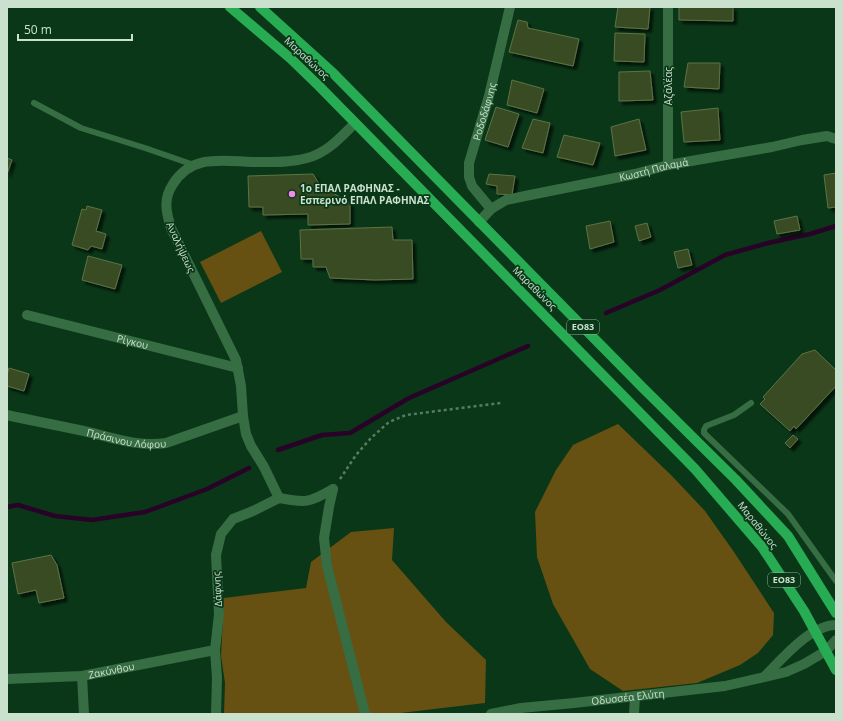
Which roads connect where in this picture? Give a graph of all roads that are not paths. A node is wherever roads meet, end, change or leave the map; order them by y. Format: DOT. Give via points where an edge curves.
graph roads {
  1 [pos="230,7"];
  2 [pos="260,7"];
  3 [pos="510,7"];
  4 [pos="668,7"];
  5 [pos="34,103"];
  6 [pos="355,123"];
  7 [pos="836,139"];
  8 [pos="194,165"];
  9 [pos="668,165"];
  10 [pos="490,209"];
  11 [pos="479,222"];
  12 [pos="27,315"];
  13 [pos="238,368"];
  14 [pos="751,403"];
  15 [pos="7,414"];
  16 [pos="243,416"];
  17 [pos="279,498"];
  18 [pos="836,580"];
  19 [pos="836,613"];
  20 [pos="836,625"];
  21 [pos="815,631"];
  22 [pos="836,640"];
  23 [pos="215,650"];
  24 [pos="826,651"];
  25 [pos="836,670"];
  26 [pos="82,676"];
  27 [pos="765,676"];
  28 [pos="7,679"];
  29 [pos="635,696"];
  30 [pos="84,714"];
  31 [pos="216,714"];
  32 [pos="365,714"];
  33 [pos="491,714"];
  34 [pos="634,714"];
  1 -- 6 [label="main road, Μαραθώνος / ΕΟ83" via="290,58"];
  2 -- 11 [label="main road, Μαραθώνος / ΕΟ83" via="333,73"];
  3 -- 10 [label="street, Ροδοδάφνης" via="470,163 469,177 472,186"];
  4 -- 9 [label="street, Αζαλέας"];
  5 -- 8 [label="lane" via="80,128"];
  6 -- 8 [label="street, Αναλήψεως" via="326,150 308,158 286,162 225,159"];
  6 -- 21 [label="main road, Μαραθώνος / ΕΟ83" via="695,469 762,547"];
  7 -- 9 [label="street, Κωστή Παλαμά" via="827,136"];
  8 -- 13 [label="street, Αναλήψεως" via="184,170 170,188 167,196 167,216"];
  9 -- 10 [label="street, Κωστή Παλαμά" via="506,200"];
  10 -- 11 [label="street, Κωστή Παλαμά"];
  11 -- 19 [label="main road, Μαραθώνος / ΕΟ83" via="776,522 788,536"];
  12 -- 13 [label="street, Ρίγκου"];
  13 -- 16 [label="street, Αναλήψεως"];
  14 -- 18 [label="lane" via="734,415 706,426 704,433 788,514"];
  15 -- 16 [label="street, Πράσινου Λόφου" via="122,441 153,445 166,443"];
  16 -- 17 [label="street, Αναλήψεως" via="251,446"];
  17 -- 23 [label="street, Δάφνης" via="233,519 221,534 216,555 219,614"];
  17 -- 32 [label="street" via="304,502 316,499 333,489 324,538 327,566"];
  20 -- 21 [label="street"];
  21 -- 24 [label="main road, Μαραθώνος / ΕΟ83"];
  21 -- 27 [label="street"];
  22 -- 24 [label="street, Οδυσσέα Ελύτη"];
  23 -- 26 [label="street, Ζακύνθου"];
  23 -- 31 [label="street, Δάφνης"];
  24 -- 25 [label="main road, Μαραθώνος / ΕΟ83"];
  24 -- 27 [label="street, Οδυσσέα Ελύτη" via="786,672"];
  26 -- 28 [label="street, Ζακύνθου"];
  26 -- 30 [label="street"];
  27 -- 29 [label="street, Οδυσσέα Ελύτη" via="725,686"];
  29 -- 33 [label="street, Οδυσσέα Ελύτη" via="521,708"];
  29 -- 34 [label="street"];
}
